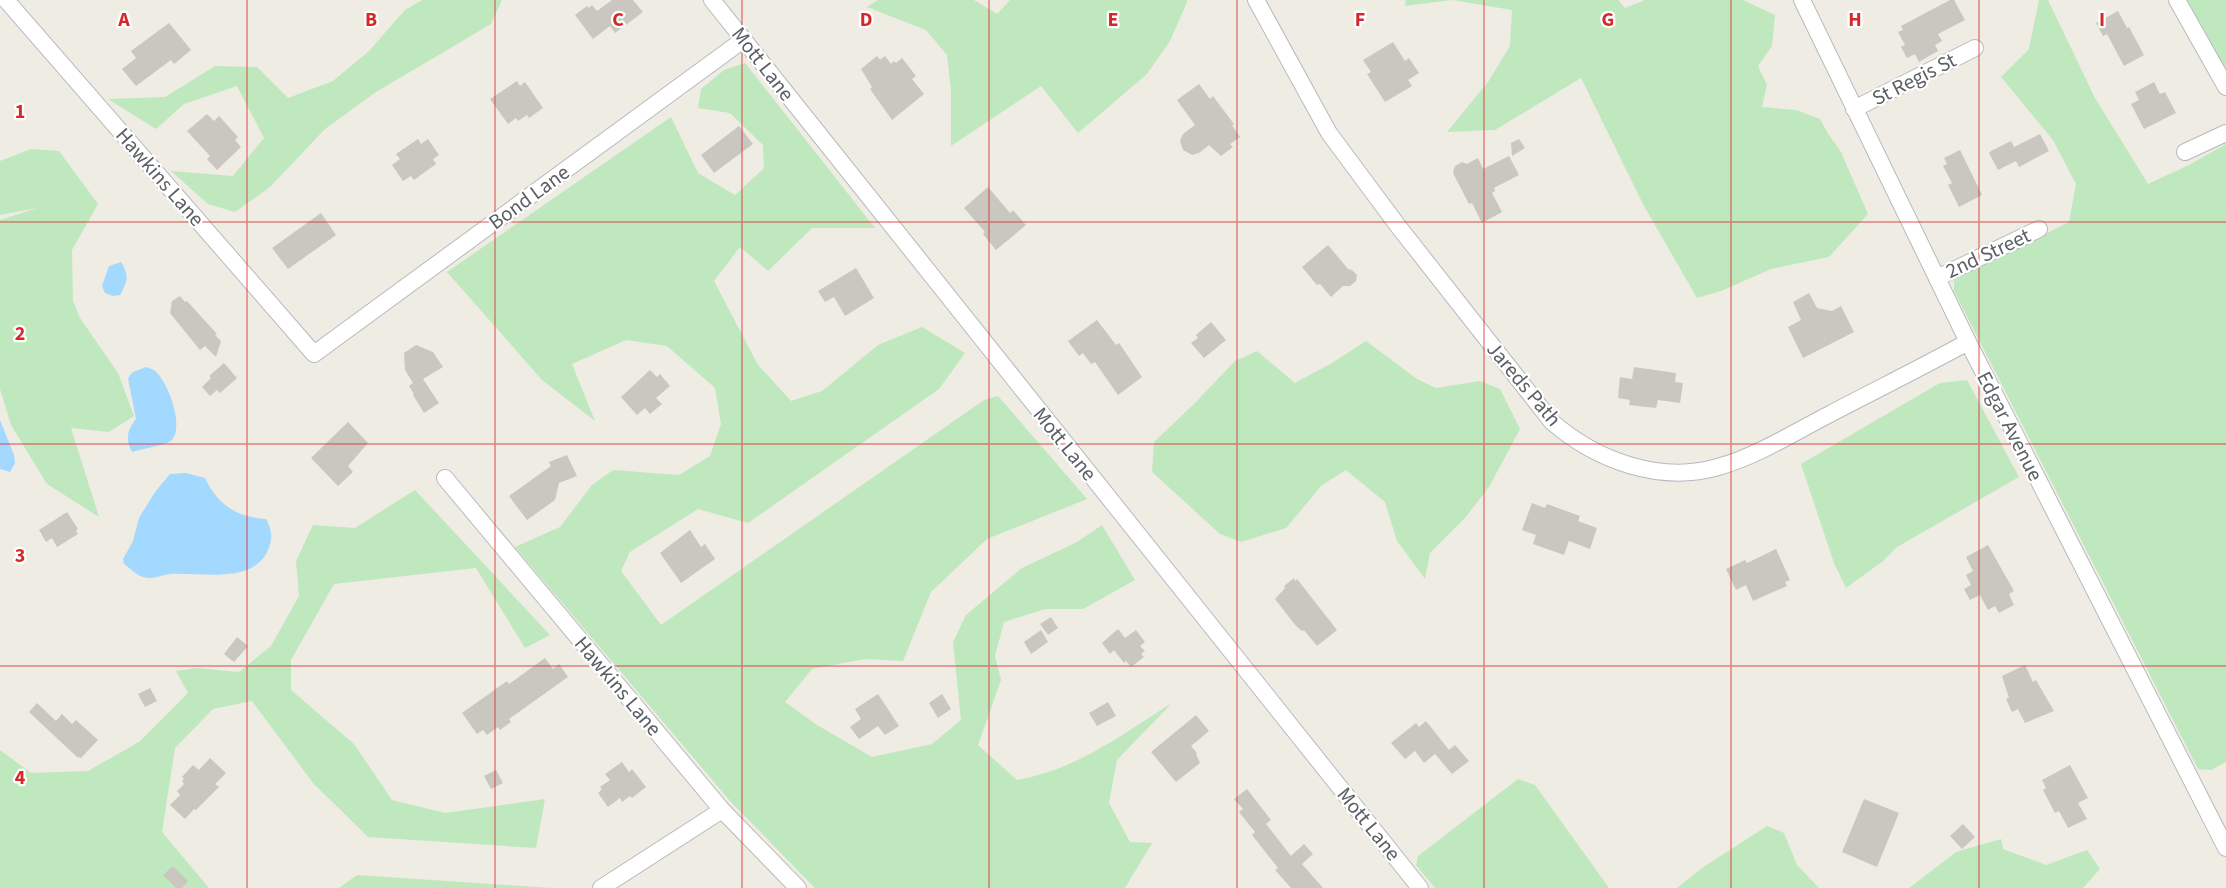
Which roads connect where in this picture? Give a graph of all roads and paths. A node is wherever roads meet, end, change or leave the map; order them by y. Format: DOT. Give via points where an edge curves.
graph roads {
  1 [pos="6,0"];
  2 [pos="712,0"];
  3 [pos="1256,0"];
  4 [pos="1802,0"];
  5 [pos="2176,0"];
  6 [pos="743,40"];
  7 [pos="1975,48"];
  8 [pos="2226,87"];
  9 [pos="1854,109"];
  10 [pos="2226,133"];
  11 [pos="2185,152"];
  12 [pos="2038,229"];
  13 [pos="1937,278"];
  14 [pos="1968,342"];
  15 [pos="314,354"];
  16 [pos="445,478"];
  17 [pos="722,810"];
  18 [pos="2226,848"];
  19 [pos="601,888"];
  20 [pos="798,888"];
  21 [pos="1420,888"];
  1 -- 15 [label="street, Hawkins Lane"];
  2 -- 6 [label="street, Mott Lane"];
  3 -- 14 [label="street, Jareds Path" via="1329,133 1552,422 1588,448 1642,470 1678,473 1717,468 1760,451"];
  4 -- 9 [label="street, Edgar Avenue"];
  5 -- 8 [label="street"];
  6 -- 15 [label="street, Bond Lane"];
  6 -- 21 [label="street, Mott Lane"];
  7 -- 9 [label="street, St Regis St"];
  9 -- 13 [label="street, Edgar Avenue"];
  10 -- 11 [label="street"];
  12 -- 13 [label="street, 2nd Street"];
  13 -- 14 [label="street, Edgar Avenue"];
  14 -- 18 [label="street, Edgar Avenue"];
  16 -- 17 [label="street, Hawkins Lane"];
  17 -- 19 [label="street"];
  17 -- 20 [label="street, Hawkins Lane"];
}
